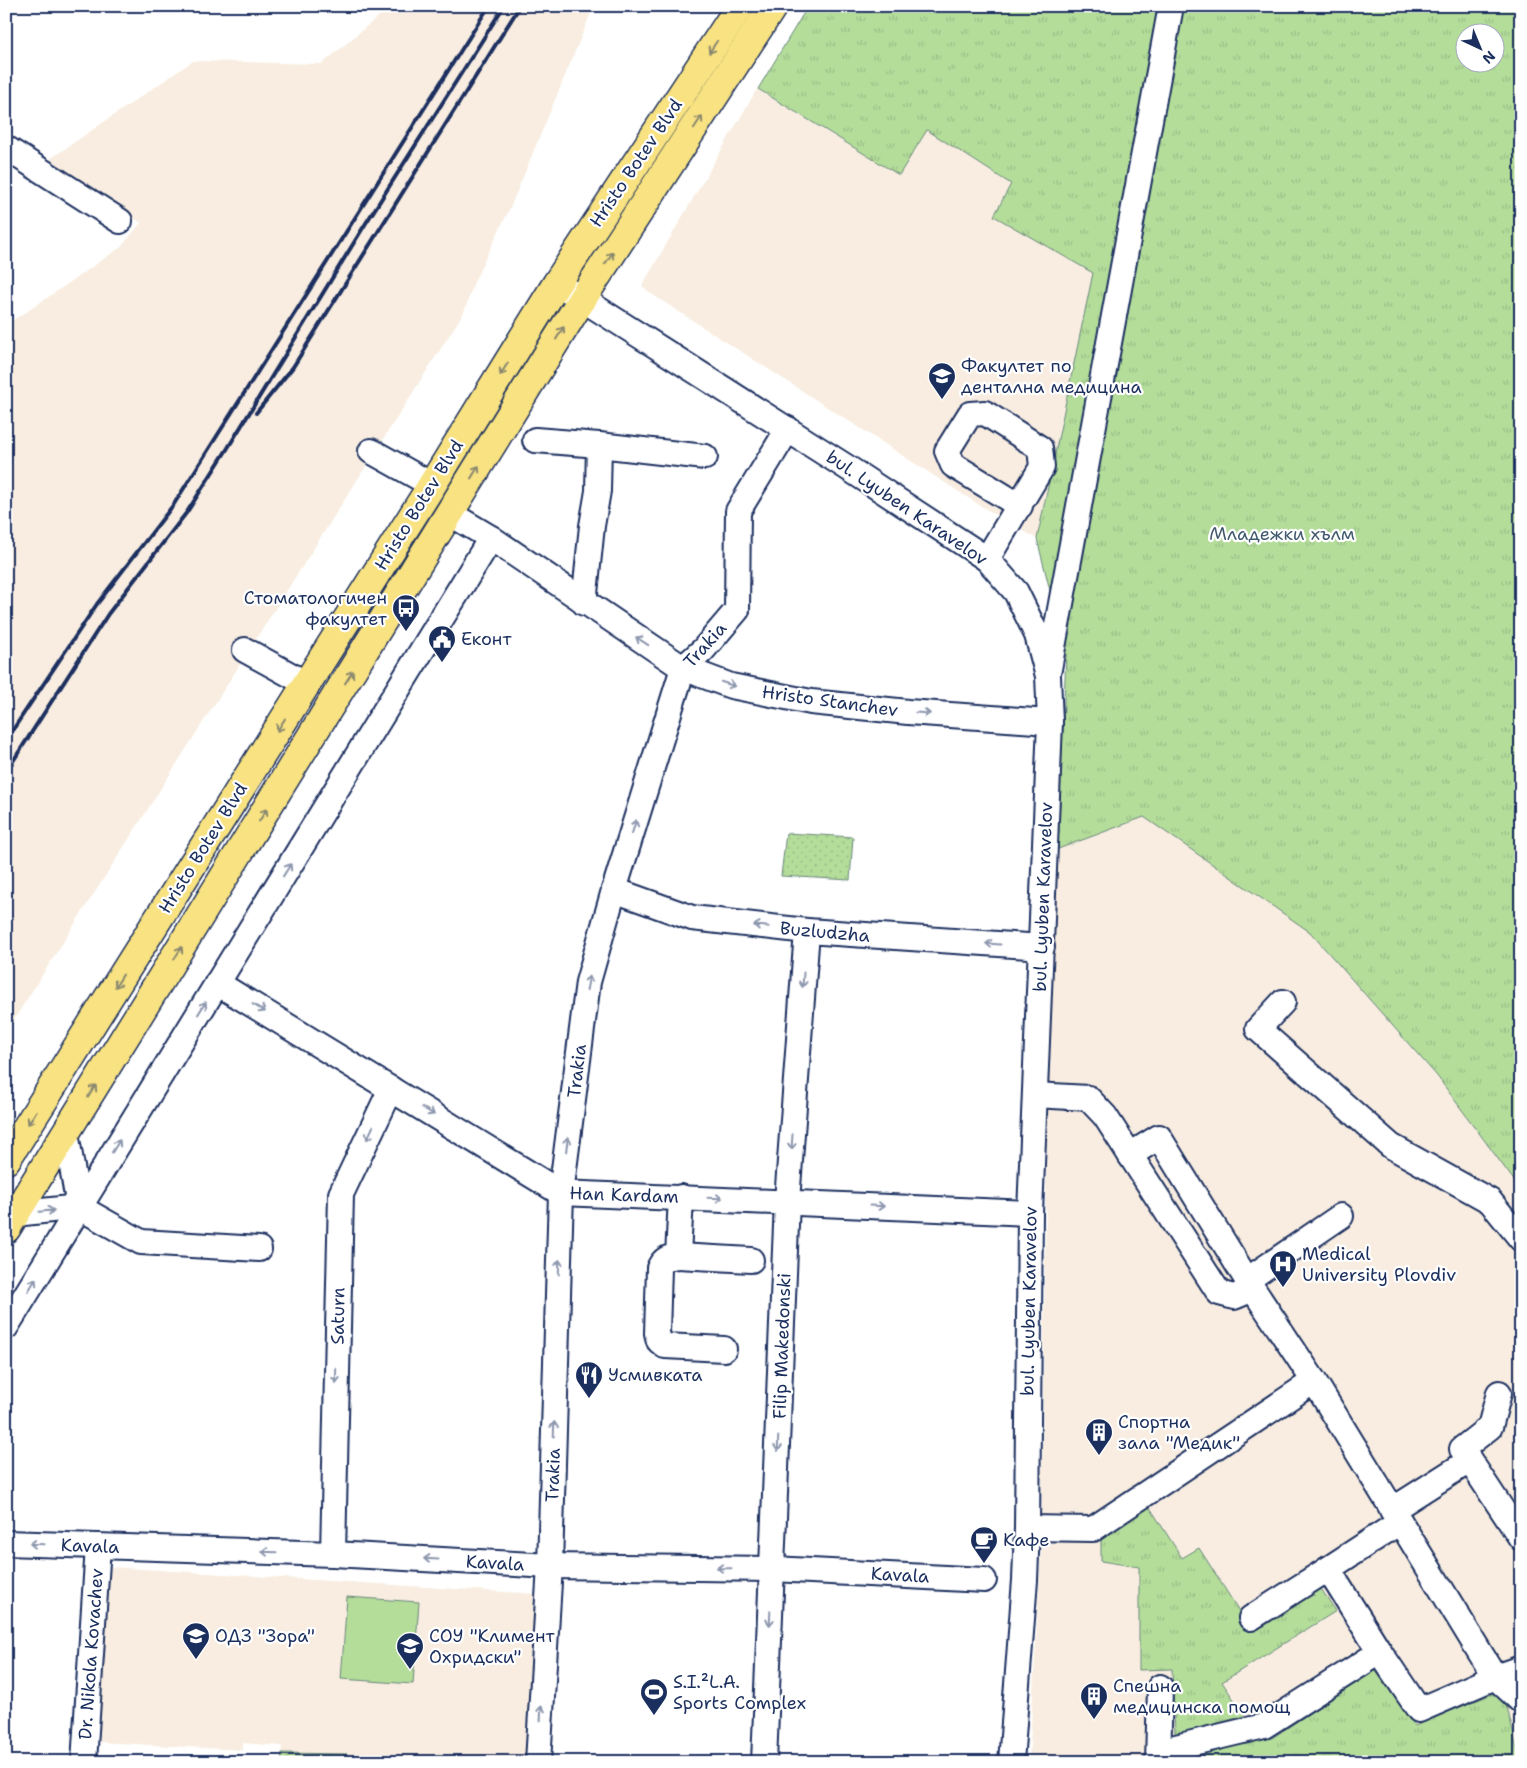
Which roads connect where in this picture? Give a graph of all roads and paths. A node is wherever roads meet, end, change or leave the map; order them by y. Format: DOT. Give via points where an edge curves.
graph roads {
  1 [pos="740,6"];
  2 [pos="773,6"];
  3 [pos="1172,6"];
  4 [pos="6,148"];
  5 [pos="120,221"];
  6 [pos="557,283"];
  7 [pos="582,299"];
  8 [pos="788,429"];
  9 [pos="534,440"];
  10 [pos="599,445"];
  11 [pos="371,451"];
  12 [pos="706,457"];
  13 [pos="432,485"];
  14 [pos="1020,506"];
  15 [pos="449,513"];
  16 [pos="491,538"];
  17 [pos="987,559"];
  18 [pos="584,602"];
  19 [pos="245,650"];
  20 [pos="683,668"];
  21 [pos="1048,676"];
  22 [pos="307,684"];
  23 [pos="1050,722"];
  24 [pos="614,890"];
  25 [pos="807,931"];
  26 [pos="1042,947"];
  27 [pos="217,983"];
  28 [pos="1283,1002"];
  29 [pos="391,1088"];
  30 [pos="1035,1095"];
  31 [pos="66,1133"];
  32 [pos="1130,1155"];
  33 [pos="6,1160"];
  34 [pos="561,1193"];
  35 [pos="680,1197"];
  36 [pos="787,1201"];
  37 [pos="79,1207"];
  38 [pos="1030,1213"];
  39 [pos="1341,1216"];
  40 [pos="11,1221"];
  41 [pos="1521,1240"];
  42 [pos="259,1250"];
  43 [pos="678,1256"];
  44 [pos="751,1260"];
  45 [pos="1250,1284"];
  46 [pos="6,1327"];
  47 [pos="724,1349"];
  48 [pos="1314,1381"];
  49 [pos="1500,1393"];
  50 [pos="1469,1460"];
  51 [pos="1396,1516"];
  52 [pos="1027,1528"];
  53 [pos="1521,1538"];
  54 [pos="6,1543"];
  55 [pos="98,1546"];
  56 [pos="333,1554"];
  57 [pos="550,1566"];
  58 [pos="772,1569"];
  59 [pos="1328,1569"];
  60 [pos="984,1580"];
  61 [pos="1251,1618"];
  62 [pos="1380,1652"];
  63 [pos="1521,1668"];
  64 [pos="1495,1677"];
  65 [pos="1160,1687"];
  66 [pos="1521,1700"];
  67 [pos="1158,1756"];
  68 [pos="84,1762"];
  69 [pos="538,1762"];
  70 [pos="764,1762"];
  71 [pos="1012,1762"];
  1 -- 6 [label="main road, Hristo Botev Blvd, one-way"];
  7 -- 2 [label="main road, Hristo Botev Blvd, one-way"];
  3 -- 21 [label="street"];
  4 -- 5 [label="street"];
  6 -- 7 [label="street, bul. Lyuben Karavelov"];
  6 -- 13 [label="main road, Hristo Botev Blvd, one-way"];
  7 -- 8 [label="street, bul. Lyuben Karavelov"];
  15 -- 7 [label="main road, Hristo Botev Blvd, one-way"];
  8 -- 17 [label="street, bul. Lyuben Karavelov"];
  8 -- 20 [label="street, Trakia" via="738,511 737,610"];
  9 -- 10 [label="street"];
  10 -- 12 [label="street"];
  10 -- 18 [label="street" via="598,491"];
  11 -- 13 [label="street"];
  13 -- 22 [label="main road, Hristo Botev Blvd"];
  14 -- 17 [label="street"];
  15 -- 16 [label="street, Hristo Stanchev"];
  31 -- 15 [label="main road, Hristo Botev Blvd, one-way"];
  16 -- 18 [label="street, Hristo Stanchev"];
  27 -- 16 [label="street, one-way"];
  17 -- 21 [label="street, bul. Lyuben Karavelov" via="1016,592 1037,635"];
  20 -- 18 [label="street, Hristo Stanchev, one-way"];
  19 -- 22 [label="street"];
  20 -- 23 [label="street, Hristo Stanchev, one-way" via="731,686 811,702"];
  24 -- 20 [label="street, Trakia, one-way"];
  21 -- 23 [label="street, bul. Lyuben Karavelov"];
  22 -- 33 [label="main road, Hristo Botev Blvd, one-way"];
  23 -- 26 [label="street, bul. Lyuben Karavelov"];
  25 -- 24 [label="street, Buzludzha, one-way" via="692,918"];
  34 -- 24 [label="street, Trakia, one-way" via="588,982"];
  26 -- 25 [label="street, Buzludzha, one-way"];
  25 -- 36 [label="street, Filip Makedonski, one-way"];
  26 -- 30 [label="street, bul. Lyuben Karavelov"];
  27 -- 29 [label="street, Han Kardam, one-way"];
  37 -- 27 [label="street, one-way"];
  28 -- 41 [label="street" via="1258,1029 1390,1146 1490,1201"];
  29 -- 34 [label="street, Han Kardam, one-way"];
  29 -- 56 [label="street, Saturn, one-way" via="341,1194"];
  30 -- 32 [label="street" via="1088,1098 1106,1116"];
  30 -- 38 [label="street, bul. Lyuben Karavelov"];
  31 -- 37 [label="street"];
  31 -- 40 [label="main road, Hristo Botev Blvd"];
  32 -- 45 [label="street" via="1219,1293 1234,1297"];
  32 -- 45 [label="street" via="1159,1137"];
  34 -- 35 [label="street, Han Kardam"];
  57 -- 34 [label="street, Trakia, one-way"];
  35 -- 36 [label="street, Han Kardam, one-way"];
  35 -- 43 [label="street"];
  36 -- 38 [label="street, Han Kardam, one-way"];
  36 -- 58 [label="street, Filip Makedonski, one-way"];
  40 -- 37 [label="street, Hristo Botev Blvd, one-way"];
  37 -- 42 [label="street" via="141,1242"];
  46 -- 37 [label="street, one-way"];
  38 -- 52 [label="street, bul. Lyuben Karavelov"];
  39 -- 45 [label="street"];
  43 -- 44 [label="street"];
  43 -- 47 [label="street" via="668,1257 659,1268 659,1340 665,1346"];
  45 -- 48 [label="street"];
  48 -- 51 [label="street"];
  48 -- 52 [label="street" via="1093,1528"];
  49 -- 50 [label="street" via="1490,1427 1462,1449"];
  50 -- 51 [label="street"];
  50 -- 53 [label="street"];
  51 -- 59 [label="street"];
  51 -- 64 [label="street"];
  52 -- 71 [label="street, bul. Lyuben Karavelov"];
  55 -- 54 [label="street, Kavala, one-way"];
  56 -- 55 [label="street, Kavala, one-way"];
  55 -- 68 [label="street, Dr. Nikola Kovachev"];
  57 -- 56 [label="street, Kavala, one-way"];
  58 -- 57 [label="street, Kavala, one-way"];
  69 -- 57 [label="street, Trakia, one-way"];
  58 -- 60 [label="street, Kavala"];
  58 -- 70 [label="street, Filip Makedonski, one-way"];
  59 -- 61 [label="street"];
  59 -- 62 [label="street"];
  62 -- 64 [label="street" via="1419,1710"];
  62 -- 67 [label="street" via="1264,1726"];
  63 -- 64 [label="street"];
  64 -- 66 [label="street"];
  65 -- 67 [label="street"];
}
